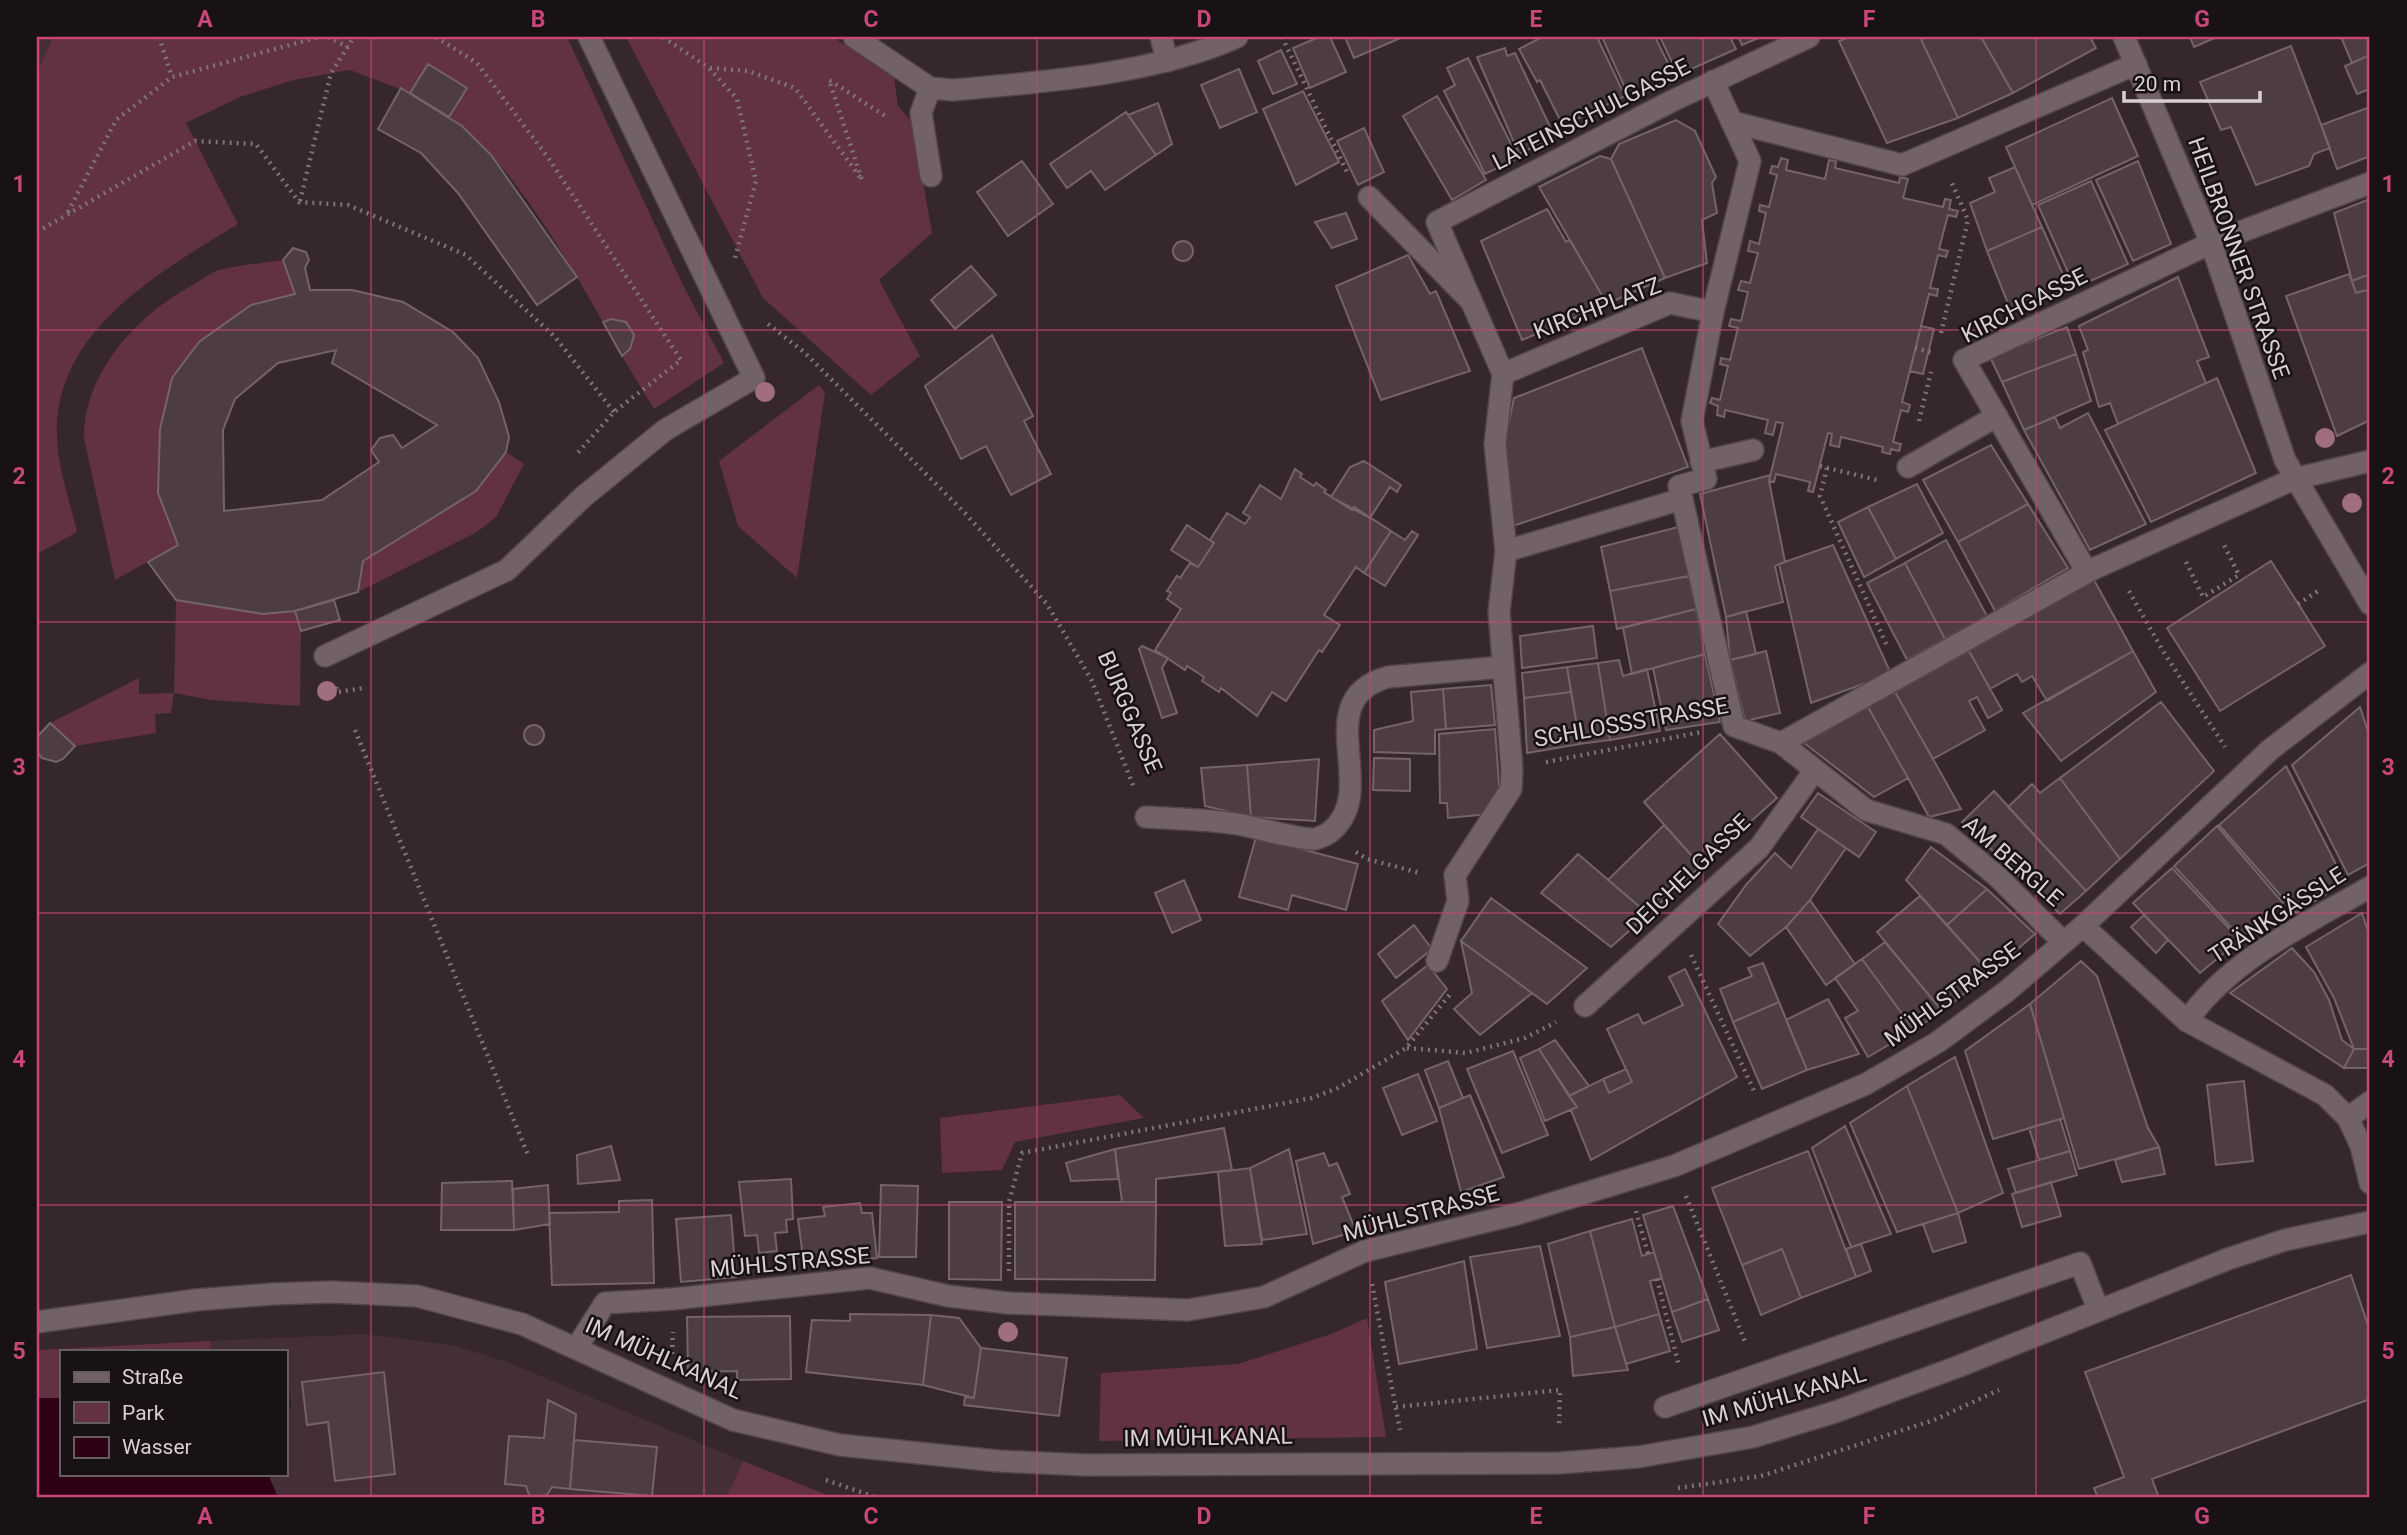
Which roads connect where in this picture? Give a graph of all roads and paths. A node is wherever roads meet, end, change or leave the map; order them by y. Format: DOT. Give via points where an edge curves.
graph roads {
  1 [pos="159,37"];
  2 [pos="319,37"];
  3 [pos="328,37"];
  4 [pos="354,37"];
  5 [pos="436,37"];
  6 [pos="589,37"];
  7 [pos="663,37"];
  8 [pos="854,37"];
  9 [pos="1161,37"];
  10 [pos="1237,37"];
  11 [pos="1282,37"];
  12 [pos="1809,37"];
  13 [pos="2124,37"];
  14 [pos="348,47"];
  15 [pos="1167,61"];
  16 [pos="2136,64"];
  17 [pos="709,68"];
  18 [pos="172,77"];
  19 [pos="1713,81"];
  20 [pos="930,88"];
  21 [pos="888,117"];
  22 [pos="1732,122"];
  23 [pos="1938,152"];
  24 [pos="931,176"];
  25 [pos="1350,179"];
  26 [pos="2370,183"];
  27 [pos="1369,197"];
  28 [pos="299,202"];
  29 [pos="68,213"];
  30 [pos="37,232"];
  31 [pos="2211,243"];
  32 [pos="737,253"];
  33 [pos="716,298"];
  34 [pos="1473,303"];
  35 [pos="1713,312"];
  36 [pos="1941,333"];
  37 [pos="1915,348"];
  38 [pos="1928,352"];
  39 [pos="1932,368"];
  40 [pos="1503,374"];
  41 [pos="1927,386"];
  42 [pos="1997,416"];
  43 [pos="1753,450"];
  44 [pos="2370,461"];
  45 [pos="1702,462"];
  46 [pos="1820,466"];
  47 [pos="1908,467"];
  48 [pos="1827,468"];
  49 [pos="2289,470"];
  50 [pos="1882,482"];
  51 [pos="1682,499"];
  52 [pos="1506,551"];
  53 [pos="2113,560"];
  54 [pos="2090,571"];
  55 [pos="2239,575"];
  56 [pos="2203,597"];
  57 [pos="2370,604"];
  58 [pos="325,656"];
  59 [pos="1503,667"];
  60 [pos="2370,673"];
  61 [pos="1900,676"];
  62 [pos="363,688"];
  63 [pos="337,692"];
  64 [pos="2209,724"];
  65 [pos="1734,726"];
  66 [pos="355,730"];
  67 [pos="1781,743"];
  68 [pos="1512,769"];
  69 [pos="1815,769"];
  70 [pos="1146,817"];
  71 [pos="1367,859"];
  72 [pos="1423,874"];
  73 [pos="2370,887"];
  74 [pos="2083,926"];
  75 [pos="2063,942"];
  76 [pos="1688,950"];
  77 [pos="1437,961"];
  78 [pos="1584,1006"];
  79 [pos="2187,1021"];
  80 [pos="1406,1048"];
  81 [pos="1758,1099"];
  82 [pos="2370,1102"];
  83 [pos="2348,1118"];
  84 [pos="528,1155"];
  85 [pos="1674,1166"];
  86 [pos="1627,1180"];
  87 [pos="2370,1183"];
  88 [pos="2370,1222"];
  89 [pos="1365,1251"];
  90 [pos="1648,1254"];
  91 [pos="1657,1279"];
  92 [pos="673,1299"];
  93 [pos="1008,1303"];
  94 [pos="2098,1309"];
  95 [pos="37,1322"];
  96 [pos="577,1347"];
  97 [pos="1759,1377"];
  98 [pos="672,1394"];
  99 [pos="1688,1400"];
  100 [pos="1396,1407"];
  101 [pos="1665,1407"];
  102 [pos="1405,1463"];
  103 [pos="1559,1463"];
  1 -- 18 [label="path"];
  2 -- 18 [label="path"];
  3 -- 14 [label="path"];
  4 -- 14 [label="path"];
  5 -- 28 [label="path" via="477,62 549,159 681,360 614,412 555,337 466,255 348,205"];
  6 -- 33 [label="street"];
  7 -- 17 [label="path"];
  8 -- 20 [label="street"];
  9 -- 15 [label="street"];
  10 -- 15 [label="street"];
  11 -- 25 [label="path"];
  12 -- 19 [label="street, LATEINSCHULGASSE"];
  13 -- 16 [label="street, HEILBRONNER STRASSE"];
  14 -- 28 [label="path" via="331,73"];
  15 -- 20 [label="street" via="1016,84"];
  16 -- 23 [label="street"];
  16 -- 31 [label="street, HEILBRONNER STRASSE"];
  17 -- 21 [label="path" via="748,71 795,88 862,180 829,80"];
  17 -- 32 [label="path" via="737,99 756,181"];
  18 -- 29 [label="path" via="116,120"];
  19 -- 22 [label="street"];
  19 -- 34 [label="street, LATEINSCHULGASSE" via="1437,222"];
  20 -- 24 [label="street" via="921,113"];
  22 -- 23 [label="street" via="1902,165"];
  22 -- 35 [label="street" via="1750,161"];
  23 -- 36 [label="path" via="1968,220"];
  26 -- 31 [label="street"];
  27 -- 34 [label="street"];
  28 -- 29 [label="path" via="256,144 195,141"];
  29 -- 30 [label="path"];
  31 -- 42 [label="street, KIRCHGASSE" via="1964,360"];
  31 -- 49 [label="street, HEILBRONNER STRASSE"];
  33 -- 58 [label="street" via="754,378 665,430 583,496 507,570"];
  33 -- 70 [label="path, BURGGASSE" via="752,311 804,352 964,512 1047,604 1092,681"];
  34 -- 40 [label="street"];
  35 -- 40 [label="street, KIRCHPLATZ" via="1671,303"];
  35 -- 45 [label="street" via="1692,421"];
  37 -- 38 [label="path"];
  39 -- 41 [label="path"];
  40 -- 52 [label="street" via="1495,444"];
  42 -- 47 [label="street"];
  42 -- 54 [label="street, KIRCHGASSE"];
  43 -- 45 [label="street"];
  44 -- 49 [label="street"];
  45 -- 51 [label="street" via="1706,479 1679,486"];
  46 -- 48 [label="path"];
  48 -- 50 [label="path"];
  48 -- 61 [label="path" via="1820,496"];
  49 -- 53 [label="street"];
  49 -- 57 [label="street, HEILBRONNER STRASSE"];
  51 -- 52 [label="street"];
  51 -- 65 [label="street"];
  52 -- 59 [label="street" via="1499,612"];
  53 -- 54 [label="street"];
  53 -- 64 [label="path"];
  54 -- 61 [label="street"];
  55 -- 56 [label="path" via="2218,592"];
  59 -- 68 [label="street"];
  59 -- 70 [label="street" via="1388,677 1363,689 1347,716 1348,799 1330,833 1315,839 1233,823"];
  60 -- 74 [label="street, MÜHLSTRASSE" via="2271,749"];
  61 -- 67 [label="street"];
  62 -- 63 [label="path"];
  65 -- 67 [label="street, SCHLOSSSTRASSE"];
  65 -- 68 [label="path, SCHLOSSSTRASSE"];
  66 -- 84 [label="path"];
  67 -- 69 [label="street, AM BERGLE"];
  68 -- 77 [label="street, SCHLOSSSTRASSE" via="1511,789 1455,875 1458,901"];
  69 -- 75 [label="street, AM BERGLE" via="1866,810 1945,834 1998,877"];
  69 -- 78 [label="street, DEICHELGASSE" via="1759,848"];
  71 -- 72 [label="path"];
  73 -- 79 [label="street, TRÄNKGÄSSLE" via="2282,938 2219,982"];
  74 -- 75 [label="street, MÜHLSTRASSE"];
  74 -- 79 [label="street"];
  75 -- 85 [label="street, MÜHLSTRASSE" via="1997,999 1889,1072"];
  76 -- 81 [label="path"];
  77 -- 80 [label="path" via="1457,986"];
  78 -- 80 [label="path" via="1525,1038 1466,1053"];
  79 -- 83 [label="street" via="2325,1095"];
  80 -- 93 [label="path" via="1312,1098 1022,1153 1009,1202"];
  82 -- 83 [label="street"];
  83 -- 87 [label="street"];
  85 -- 86 [label="street, MÜHLSTRASSE"];
  85 -- 97 [label="path"];
  86 -- 89 [label="street, MÜHLSTRASSE" via="1517,1214"];
  86 -- 90 [label="path"];
  88 -- 94 [label="street, IM MÜHLKANAL" via="2286,1240"];
  89 -- 93 [label="street, MÜHLSTRASSE" via="1264,1297 1188,1310"];
  89 -- 100 [label="path"];
  91 -- 99 [label="path"];
  92 -- 93 [label="street, MÜHLSTRASSE" via="870,1278 948,1296"];
  92 -- 96 [label="street, MÜHLSTRASSE" via="605,1303"];
  92 -- 98 [label="path"];
  94 -- 97 [label="street" via="2080,1263"];
  94 -- 103 [label="street, IM MÜHLKANAL" via="1957,1367 1753,1437 1638,1457"];
  95 -- 96 [label="street, IM MÜHLKANAL" via="196,1300 332,1292 418,1296 480,1311"];
  96 -- 98 [label="street, IM MÜHLKANAL"];
  97 -- 99 [label="street"];
  98 -- 102 [label="street, IM MÜHLKANAL" via="733,1420 841,1445 904,1453 1086,1465"];
  99 -- 101 [label="street"];
  100 -- 102 [label="path"];
  100 -- 103 [label="path" via="1560,1390"];
  102 -- 103 [label="street, IM MÜHLKANAL"];
}
